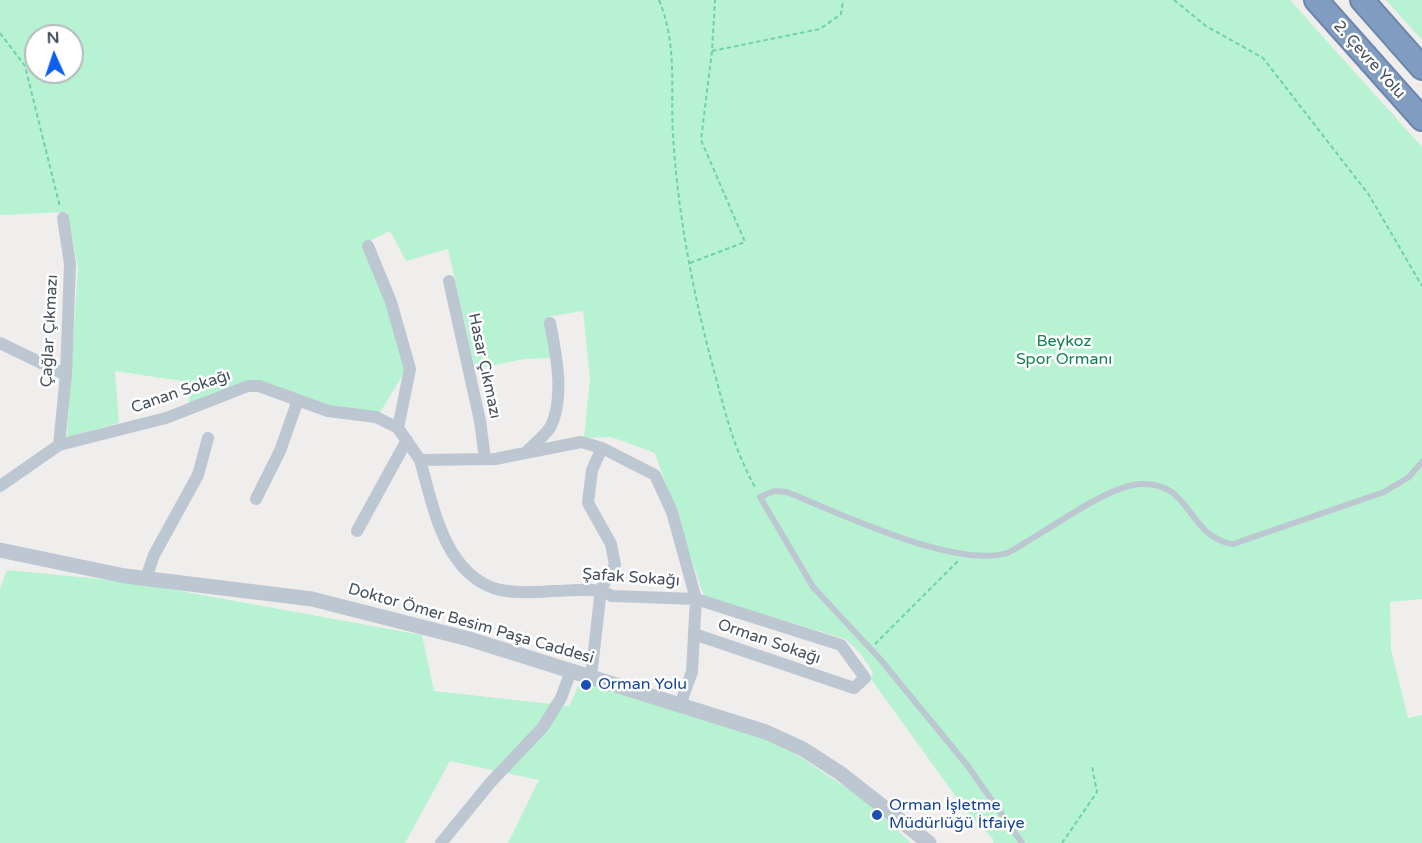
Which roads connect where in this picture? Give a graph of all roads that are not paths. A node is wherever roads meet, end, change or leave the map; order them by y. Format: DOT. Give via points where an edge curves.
graph roads {
  1 [pos="1316,0"];
  2 [pos="1362,0"];
  3 [pos="1422,68"];
  4 [pos="1422,119"];
  5 [pos="63,218"];
  6 [pos="368,246"];
  7 [pos="449,281"];
  8 [pos="550,323"];
  9 [pos="0,343"];
  10 [pos="66,375"];
  11 [pos="298,400"];
  12 [pos="398,428"];
  13 [pos="208,438"];
  14 [pos="407,440"];
  15 [pos="59,445"];
  16 [pos="602,448"];
  17 [pos="525,453"];
  18 [pos="485,459"];
  19 [pos="420,460"];
  20 [pos="1422,462"];
  21 [pos="0,486"];
  22 [pos="256,499"];
  23 [pos="357,531"];
  24 [pos="0,550"];
  25 [pos="146,578"];
  26 [pos="601,589"];
  27 [pos="696,599"];
  28 [pos="694,634"];
  29 [pos="572,671"];
  30 [pos="591,677"];
  31 [pos="865,678"];
  32 [pos="680,705"];
  33 [pos="908,828"];
  34 [pos="441,843"];
  35 [pos="921,843"];
  36 [pos="929,843"];
  37 [pos="1022,843"];
  1 -- 4 [label="highway, 2. Çevre Yolu"];
  2 -- 3 [label="highway, 2. Çevre Yolu"];
  5 -- 10 [label="street, Çağlar Çıkmazı" via="70,264"];
  6 -- 12 [label="street" via="391,302 410,369"];
  7 -- 18 [label="street, Hasar Çıkmazı"];
  8 -- 17 [label="street" via="557,358 557,398 550,426"];
  9 -- 10 [label="street"];
  10 -- 15 [label="street, Çağlar Çıkmazı"];
  11 -- 12 [label="street, Canan Sokağı" via="328,411 376,417"];
  11 -- 15 [label="street, Canan Sokağı" via="248,386 166,418"];
  11 -- 22 [label="street" via="280,451"];
  12 -- 14 [label="street"];
  13 -- 25 [label="street" via="198,474 154,555"];
  14 -- 19 [label="street"];
  14 -- 23 [label="street"];
  15 -- 21 [label="street, Canan Sokağı"];
  16 -- 17 [label="street" via="581,442"];
  16 -- 26 [label="street" via="592,470 588,502 610,544 615,565"];
  16 -- 27 [label="street" via="655,475 672,512"];
  17 -- 18 [label="street"];
  18 -- 19 [label="street"];
  19 -- 26 [label="street, Şafak Sokağı" via="448,548 473,575 494,588 537,592"];
  20 -- 37 [label="lane" via="1410,477 1384,492 1233,544 1217,542 1205,533 1178,495 1160,486 1140,484 1118,488 1008,552 964,555 903,537 787,492 774,491 760,497 813,586 871,648 967,765"];
  24 -- 25 [label="street, Doktor Ömer Besim Paşa Caddesi"];
  25 -- 29 [label="street, Doktor Ömer Besim Paşa Caddesi" via="312,599 469,639"];
  26 -- 27 [label="street, Şafak Sokağı" via="612,596"];
  26 -- 30 [label="street"];
  27 -- 28 [label="street"];
  27 -- 31 [label="street, Şafak Sokağı" via="841,645"];
  28 -- 31 [label="street, Orman Sokağı" via="854,688"];
  28 -- 32 [label="street, Orman Sokağı" via="692,672"];
  29 -- 30 [label="street, Doktor Ömer Besim Paşa Caddesi"];
  29 -- 34 [label="street" via="543,727"];
  30 -- 32 [label="street, Doktor Ömer Besim Paşa Caddesi"];
  32 -- 33 [label="street, Doktor Ömer Besim Paşa Caddesi" via="766,732 803,749 840,772"];
  33 -- 35 [label="street"];
  33 -- 36 [label="street, Doktor Ömer Besim Paşa Caddesi"];
}
